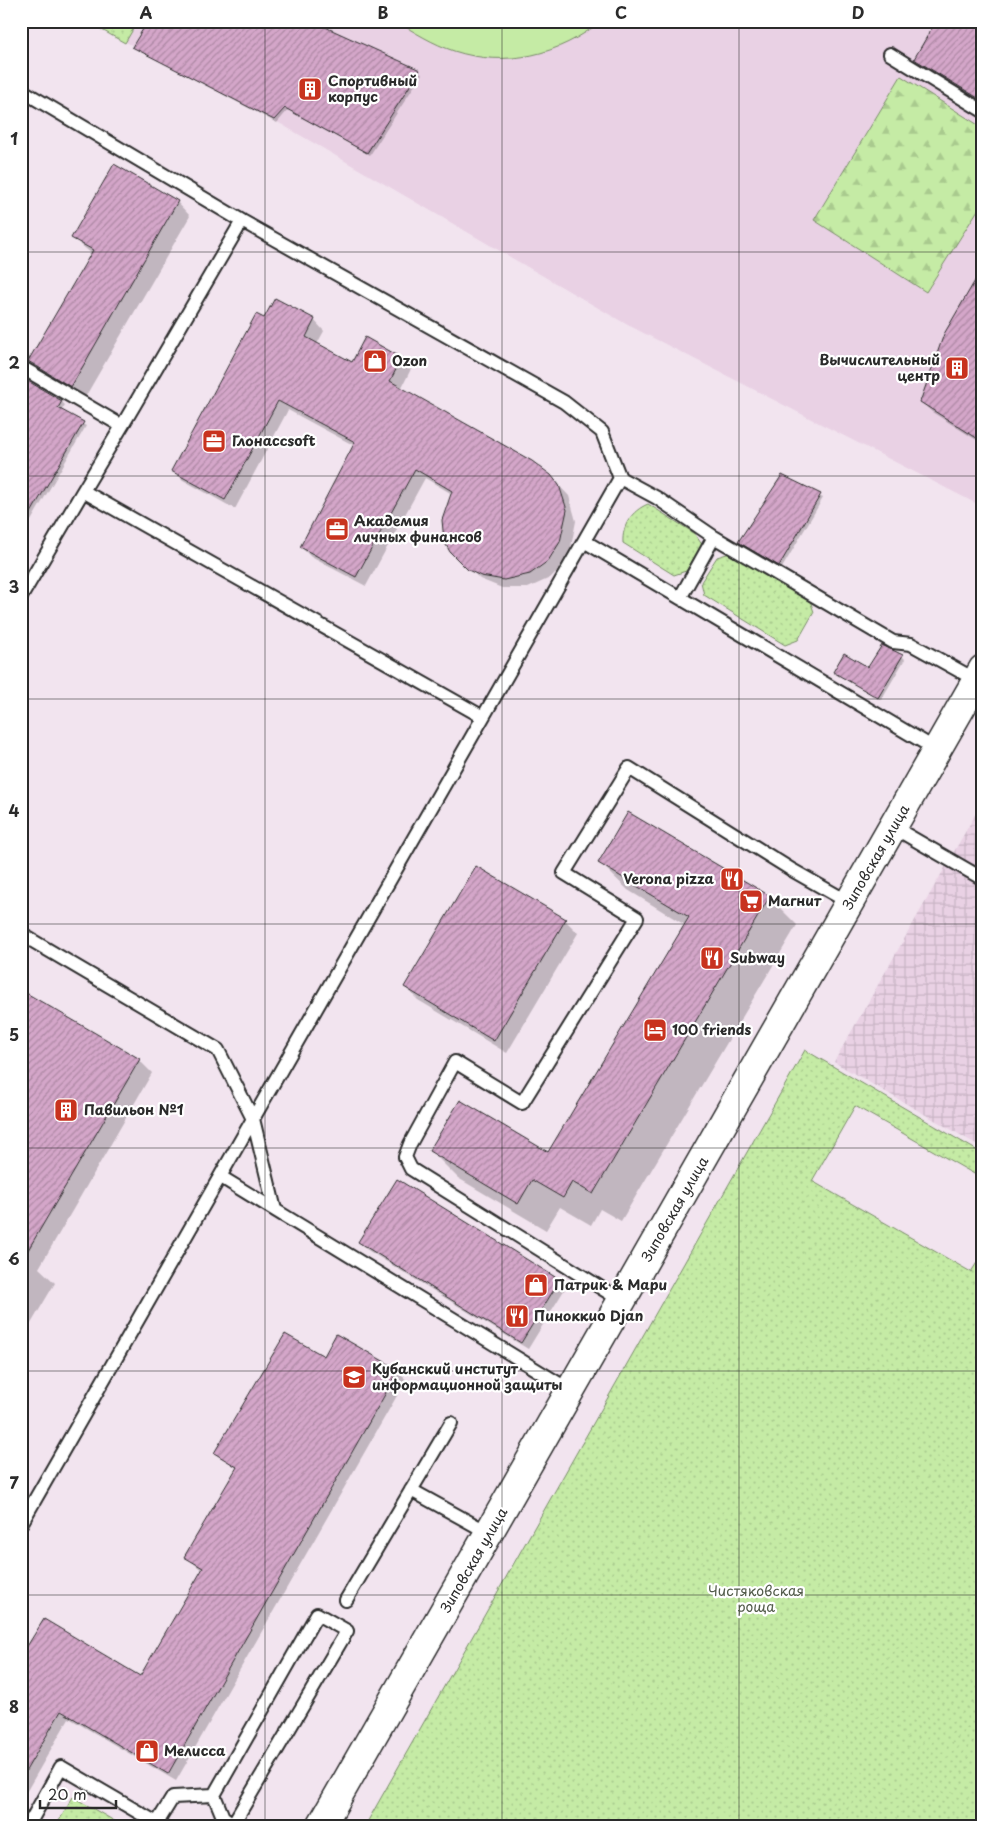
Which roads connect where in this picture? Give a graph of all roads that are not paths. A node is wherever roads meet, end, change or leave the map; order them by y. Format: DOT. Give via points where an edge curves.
graph roads {
  1 [pos="890,54"];
  2 [pos="21,90"];
  3 [pos="983,110"];
  4 [pos="242,221"];
  5 [pos="21,366"];
  6 [pos="122,426"];
  7 [pos="620,478"];
  8 [pos="83,491"];
  9 [pos="714,537"];
  10 [pos="584,540"];
  11 [pos="21,597"];
  12 [pos="680,598"];
  13 [pos="980,675"];
  14 [pos="483,717"];
  15 [pos="937,750"];
  16 [pos="893,827"];
  17 [pos="983,879"];
  18 [pos="850,902"];
  19 [pos="21,934"];
  20 [pos="253,1119"];
  21 [pos="221,1177"];
  22 [pos="275,1210"];
  23 [pos="622,1301"];
  24 [pos="571,1392"];
  25 [pos="451,1423"];
  26 [pos="411,1490"];
  27 [pos="21,1524"];
  28 [pos="489,1533"];
  29 [pos="346,1600"];
  30 [pos="214,1795"];
  31 [pos="159,1824"];
  32 [pos="28,1826"];
  33 [pos="320,1826"];
  1 -- 3 [label="lane"];
  2 -- 4 [label="lane"];
  4 -- 6 [label="lane"];
  4 -- 7 [label="lane" via="564,402 602,432"];
  5 -- 6 [label="lane"];
  6 -- 8 [label="lane"];
  7 -- 9 [label="lane" via="658,498"];
  7 -- 10 [label="lane"];
  8 -- 11 [label="lane"];
  8 -- 14 [label="lane"];
  9 -- 12 [label="lane"];
  9 -- 13 [label="lane" via="893,642 911,644"];
  10 -- 12 [label="lane"];
  10 -- 14 [label="lane"];
  12 -- 15 [label="lane"];
  13 -- 15 [label="street, Зиповская улица"];
  14 -- 20 [label="lane"];
  15 -- 16 [label="street, Зиповская улица"];
  16 -- 17 [label="lane"];
  16 -- 18 [label="street, Зиповская улица"];
  18 -- 23 [label="street, Зиповская улица"];
  18 -- 23 [label="lane" via="792,870 629,768 564,873 637,918 522,1104 455,1062 410,1144 405,1158 411,1169"];
  19 -- 20 [label="lane" via="218,1050"];
  20 -- 21 [label="lane"];
  20 -- 22 [label="lane"];
  21 -- 22 [label="lane"];
  21 -- 27 [label="lane"];
  22 -- 24 [label="lane"];
  23 -- 24 [label="street, Зиповская улица"];
  24 -- 28 [label="street, Зиповская улица"];
  25 -- 26 [label="lane"];
  26 -- 28 [label="lane"];
  26 -- 29 [label="lane"];
  28 -- 33 [label="street, Зиповская улица"];
  30 -- 30 [label="lane" via="223,1818 234,1824 347,1631 317,1614"];
  30 -- 31 [label="lane" via="173,1796"];
  31 -- 32 [label="lane" via="61,1766"];
}
